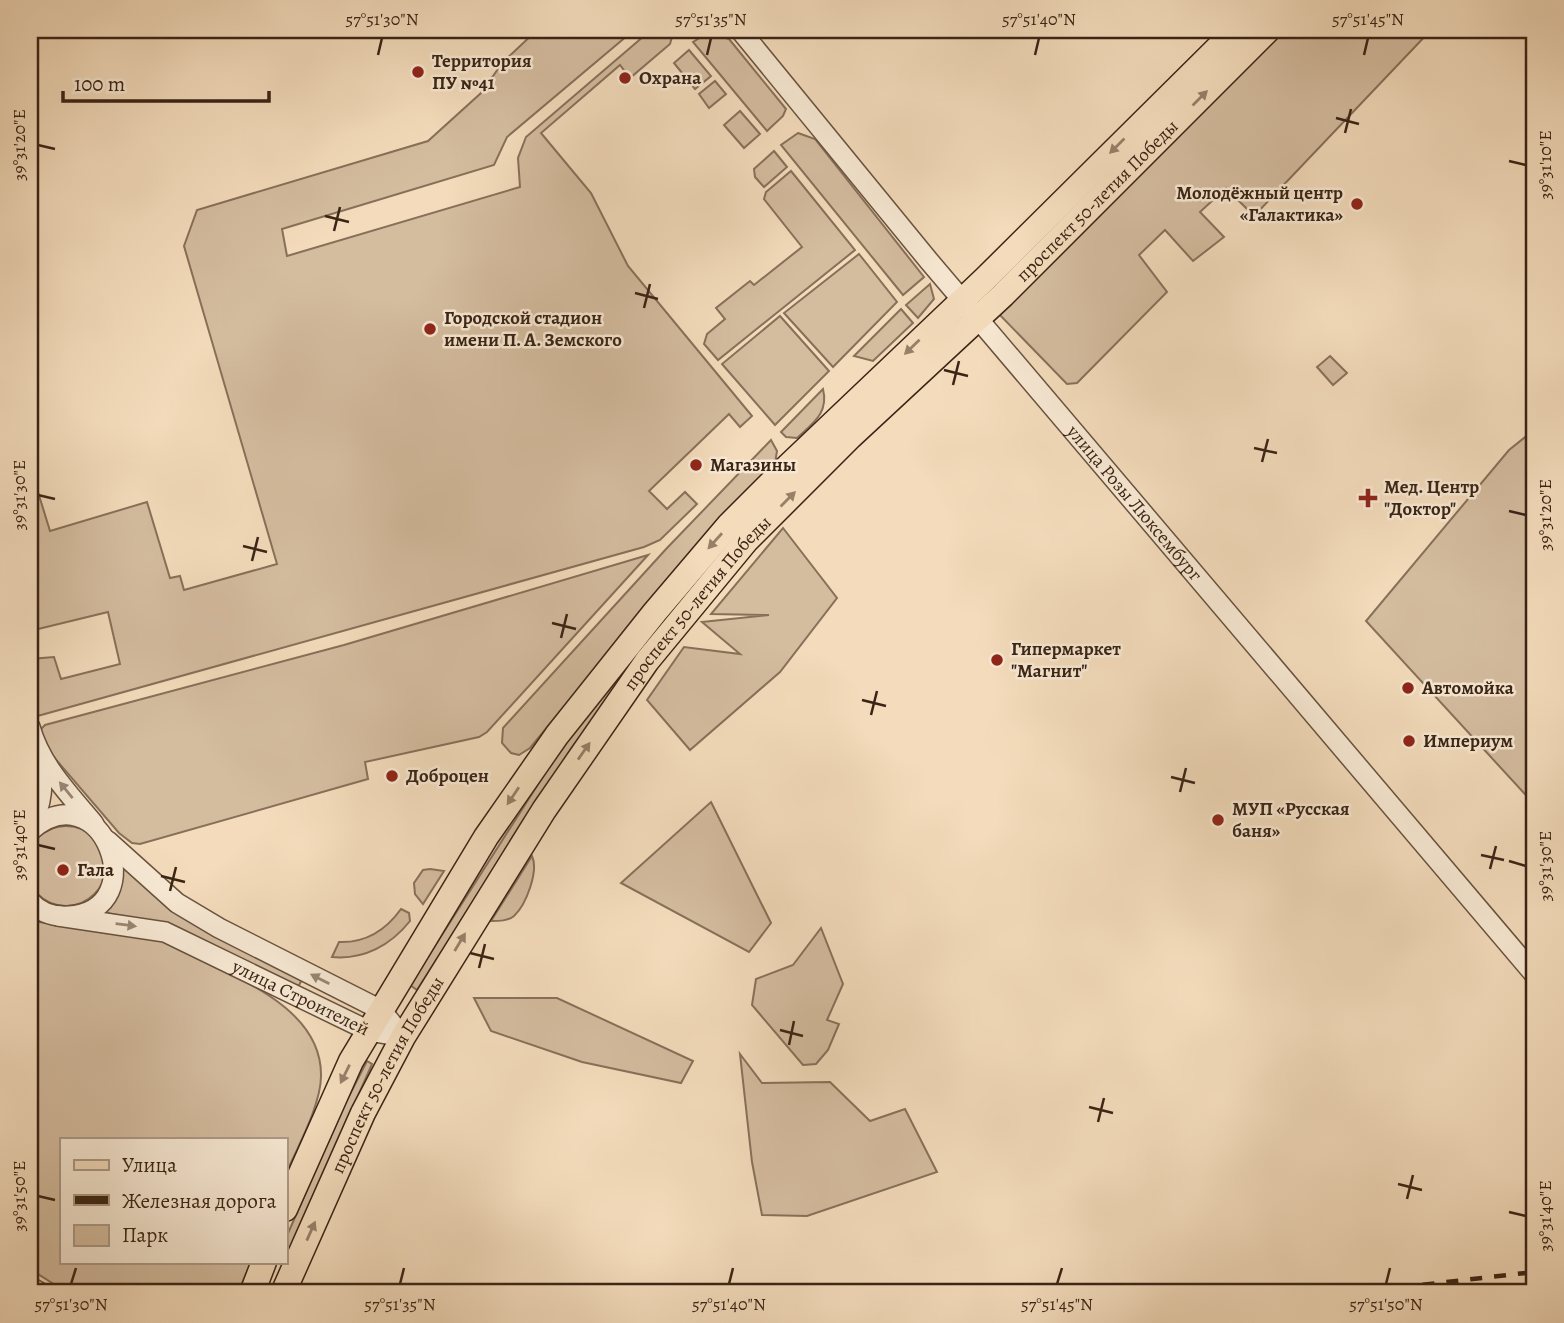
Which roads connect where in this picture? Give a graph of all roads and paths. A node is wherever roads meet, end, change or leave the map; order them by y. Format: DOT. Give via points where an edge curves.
graph roads {
  1 [pos="740,30"];
  2 [pos="1268,30"];
  3 [pos="1238,34"];
  4 [pos="971,310"];
  5 [pos="30,727"];
  6 [pos="38,753"];
  7 [pos="95,826"];
  8 [pos="30,829"];
  9 [pos="108,841"];
  10 [pos="30,901"];
  11 [pos="45,913"];
  12 [pos="1534,974"];
  13 [pos="381,1010"];
  14 [pos="369,1031"];
  15 [pos="403,1037"];
  16 [pos="287,1204"];
  17 [pos="263,1264"];
  18 [pos="30,1287"];
  19 [pos="41,1293"];
  20 [pos="252,1293"];
  21 [pos="283,1293"];
  1 -- 4 [label="street, улица Розы Люксембург"];
  2 -- 3 [label="main road, проспект 50-летия Победы"];
  3 -- 4 [label="main road, проспект 50-летия Победы"];
  4 -- 12 [label="street, улица Розы Люксембург"];
  4 -- 13 [label="main road, проспект 50-летия Победы, one-way" via="782,471 689,571 532,768"];
  15 -- 4 [label="main road, проспект 50-летия Победы, one-way" via="544,810 647,661 746,541"];
  5 -- 6 [label="street"];
  7 -- 6 [label="street, one-way"];
  6 -- 8 [label="street" via="43,788"];
  7 -- 8 [label="street" via="77,817 57,816"];
  7 -- 9 [label="street, улица Строителей"];
  9 -- 11 [label="street" via="115,860 104,897 90,910 73,916"];
  13 -- 9 [label="street, улица Строителей, one-way" via="197,916 148,880"];
  10 -- 11 [label="street"];
  11 -- 14 [label="street, улица Строителей, one-way" via="165,932"];
  13 -- 14 [label="main road, проспект 50-летия Победы"];
  13 -- 15 [label="street, улица Строителей"];
  14 -- 15 [label="street, улица Строителей"];
  14 -- 16 [label="main road, проспект 50-летия Победы, one-way"];
  21 -- 15 [label="main road, проспект 50-летия Победы, one-way" via="363,1112"];
  17 -- 20 [label="main road"];
  18 -- 19 [label="street"];
}
